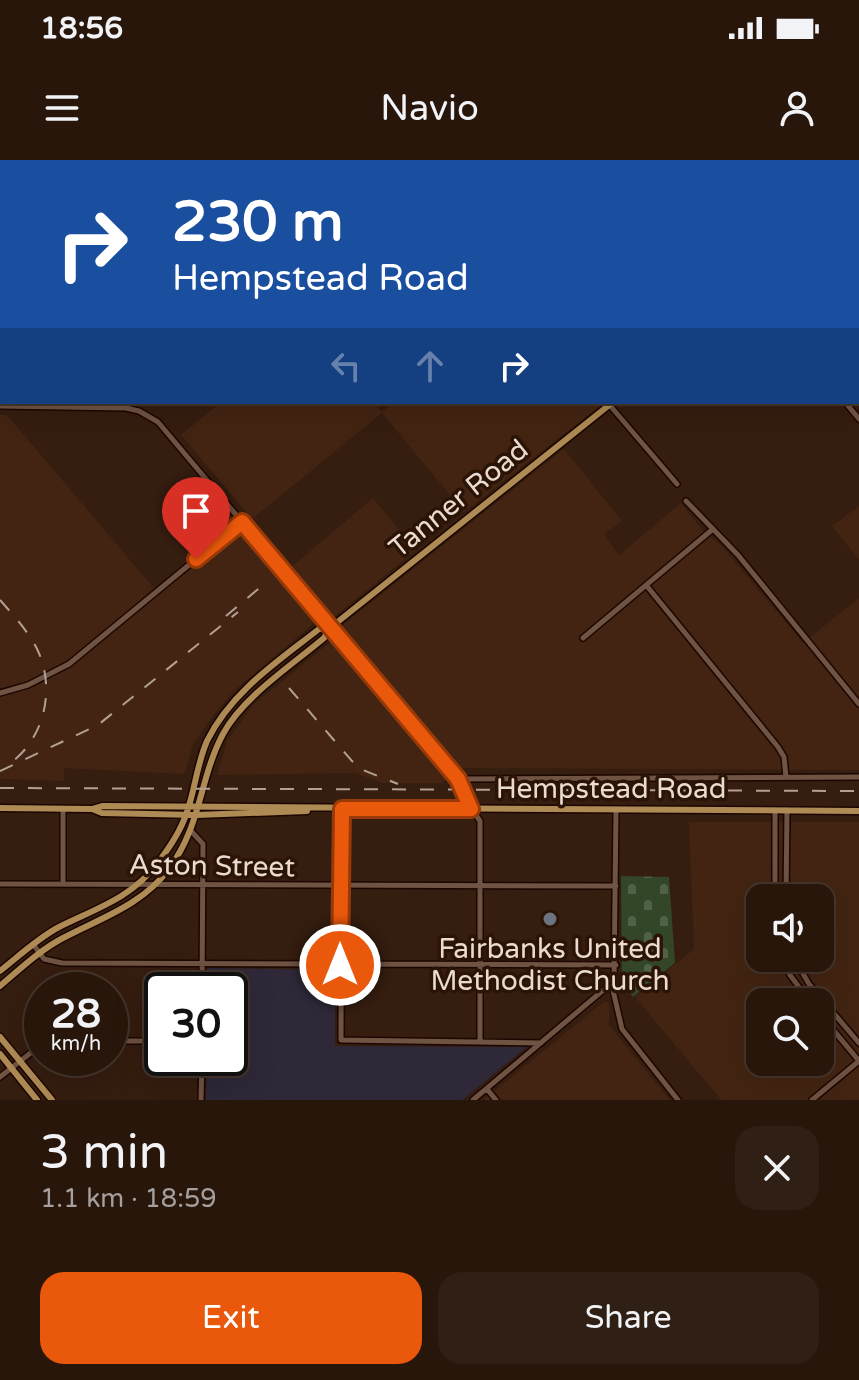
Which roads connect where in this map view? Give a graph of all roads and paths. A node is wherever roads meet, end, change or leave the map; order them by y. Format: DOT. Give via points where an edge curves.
graph roads {
  1 [pos="48,404"];
  2 [pos="609,404"];
  3 [pos="611,404"];
  4 [pos="0,406"];
  5 [pos="677,484"];
  6 [pos="686,501"];
  7 [pos="242,522"];
  8 [pos="713,529"];
  9 [pos="646,585"];
  10 [pos="330,628"];
  11 [pos="583,638"];
  12 [pos="268,670"];
  13 [pos="275,679"];
  14 [pos="0,693"];
  15 [pos="859,704"];
  16 [pos="786,777"];
  17 [pos="859,777"];
  18 [pos="458,779"];
  19 [pos="0,808"];
  20 [pos="63,809"];
  21 [pos="342,809"];
  22 [pos="471,809"];
  23 [pos="616,810"];
  24 [pos="775,810"];
  25 [pos="787,810"];
  26 [pos="187,811"];
  27 [pos="198,811"];
  28 [pos="859,811"];
  29 [pos="191,831"];
  30 [pos="0,884"];
  31 [pos="63,884"];
  32 [pos="140,884"];
  33 [pos="155,884"];
  34 [pos="775,884"];
  35 [pos="786,884"];
  36 [pos="203,886"];
  37 [pos="341,886"];
  38 [pos="480,886"];
  39 [pos="616,886"];
  40 [pos="90,913"];
  41 [pos="95,923"];
  42 [pos="33,944"];
  43 [pos="39,953"];
  44 [pos="202,964"];
  45 [pos="340,965"];
  46 [pos="480,965"];
  47 [pos="616,965"];
  48 [pos="0,971"];
  49 [pos="202,972"];
  50 [pos="789,972"];
  51 [pos="794,972"];
  52 [pos="801,972"];
  53 [pos="790,975"];
  54 [pos="0,986"];
  55 [pos="612,986"];
  56 [pos="800,988"];
  57 [pos="814,988"];
  58 [pos="834,1014"];
  59 [pos="834,1030"];
  60 [pos="0,1037"];
  61 [pos="480,1041"];
  62 [pos="541,1043"];
  63 [pos="859,1043"];
  64 [pos="0,1054"];
  65 [pos="24,1057"];
  66 [pos="20,1060"];
  67 [pos="859,1061"];
  68 [pos="11,1067"];
  69 [pos="202,1076"];
  70 [pos="0,1077"];
  71 [pos="487,1089"];
  72 [pos="37,1100"];
  73 [pos="52,1100"];
  74 [pos="201,1100"];
  75 [pos="473,1100"];
  76 [pos="496,1100"];
  77 [pos="678,1100"];
  78 [pos="812,1100"];
  1 -- 4 [label="street"];
  1 -- 7 [label="street" via="126,408 151,417"];
  2 -- 10 [label="main road, Tanner Road"];
  3 -- 5 [label="street"];
  6 -- 8 [label="street"];
  7 -- 10 [label="street"];
  7 -- 14 [label="street" via="69,664"];
  8 -- 9 [label="street"];
  8 -- 15 [label="street"];
  9 -- 11 [label="street"];
  9 -- 16 [label="street" via="778,747"];
  10 -- 12 [label="main road" via="319,629"];
  10 -- 13 [label="main road"];
  10 -- 18 [label="street"];
  12 -- 13 [label="main road"];
  12 -- 26 [label="main road" via="243,690 214,728"];
  13 -- 27 [label="main road" via="224,731"];
  16 -- 17 [label="street"];
  16 -- 18 [label="street"];
  18 -- 22 [label="street"];
  19 -- 20 [label="main road, Hempstead Road"];
  20 -- 26 [label="main road, Hempstead Road"];
  20 -- 31 [label="street"];
  21 -- 22 [label="main road, Hempstead Road"];
  21 -- 27 [label="main road, Hempstead Road"];
  21 -- 37 [label="street"];
  22 -- 23 [label="main road, Hempstead Road"];
  22 -- 38 [label="street" via="480,821"];
  23 -- 24 [label="main road, Hempstead Road"];
  23 -- 39 [label="street"];
  24 -- 25 [label="main road, Hempstead Road"];
  24 -- 34 [label="street"];
  25 -- 28 [label="main road, Hempstead Road"];
  25 -- 35 [label="street"];
  26 -- 27 [label="main road, Hempstead Road"];
  26 -- 32 [label="main road"];
  27 -- 29 [label="main road"];
  29 -- 33 [label="main road"];
  29 -- 36 [label="street" via="203,844"];
  30 -- 31 [label="street, Aston Street"];
  31 -- 32 [label="street, Aston Street"];
  32 -- 33 [label="street, Aston Street"];
  32 -- 40 [label="main road"];
  33 -- 36 [label="street, Aston Street"];
  33 -- 41 [label="main road"];
  36 -- 37 [label="street, Aston Street"];
  36 -- 44 [label="street"];
  37 -- 38 [label="street, Aston Street"];
  37 -- 45 [label="street"];
  38 -- 39 [label="street, Aston Street"];
  38 -- 46 [label="street"];
  39 -- 47 [label="street"];
  40 -- 41 [label="main road"];
  40 -- 42 [label="main road"];
  41 -- 43 [label="main road"];
  42 -- 43 [label="street"];
  42 -- 48 [label="main road"];
  43 -- 44 [label="street" via="62,963"];
  43 -- 54 [label="main road"];
  44 -- 45 [label="street"];
  44 -- 49 [label="street"];
  45 -- 46 [label="street"];
  45 -- 61 [label="street" via="341,1040"];
  46 -- 47 [label="street"];
  46 -- 61 [label="street"];
  47 -- 55 [label="street"];
  50 -- 53 [label="street"];
  51 -- 53 [label="street"];
  52 -- 57 [label="street"];
  53 -- 56 [label="street"];
  55 -- 62 [label="street"];
  55 -- 77 [label="street" via="622,1029"];
  58 -- 63 [label="street"];
  59 -- 67 [label="street"];
  60 -- 66 [label="main road"];
  61 -- 62 [label="street"];
  62 -- 71 [label="street"];
  64 -- 68 [label="main road"];
  65 -- 66 [label="street"];
  66 -- 68 [label="street"];
  66 -- 73 [label="main road"];
  67 -- 78 [label="street"];
  68 -- 70 [label="street"];
  68 -- 72 [label="main road"];
  69 -- 74 [label="street"];
  71 -- 75 [label="street"];
  71 -- 76 [label="street"];
}
